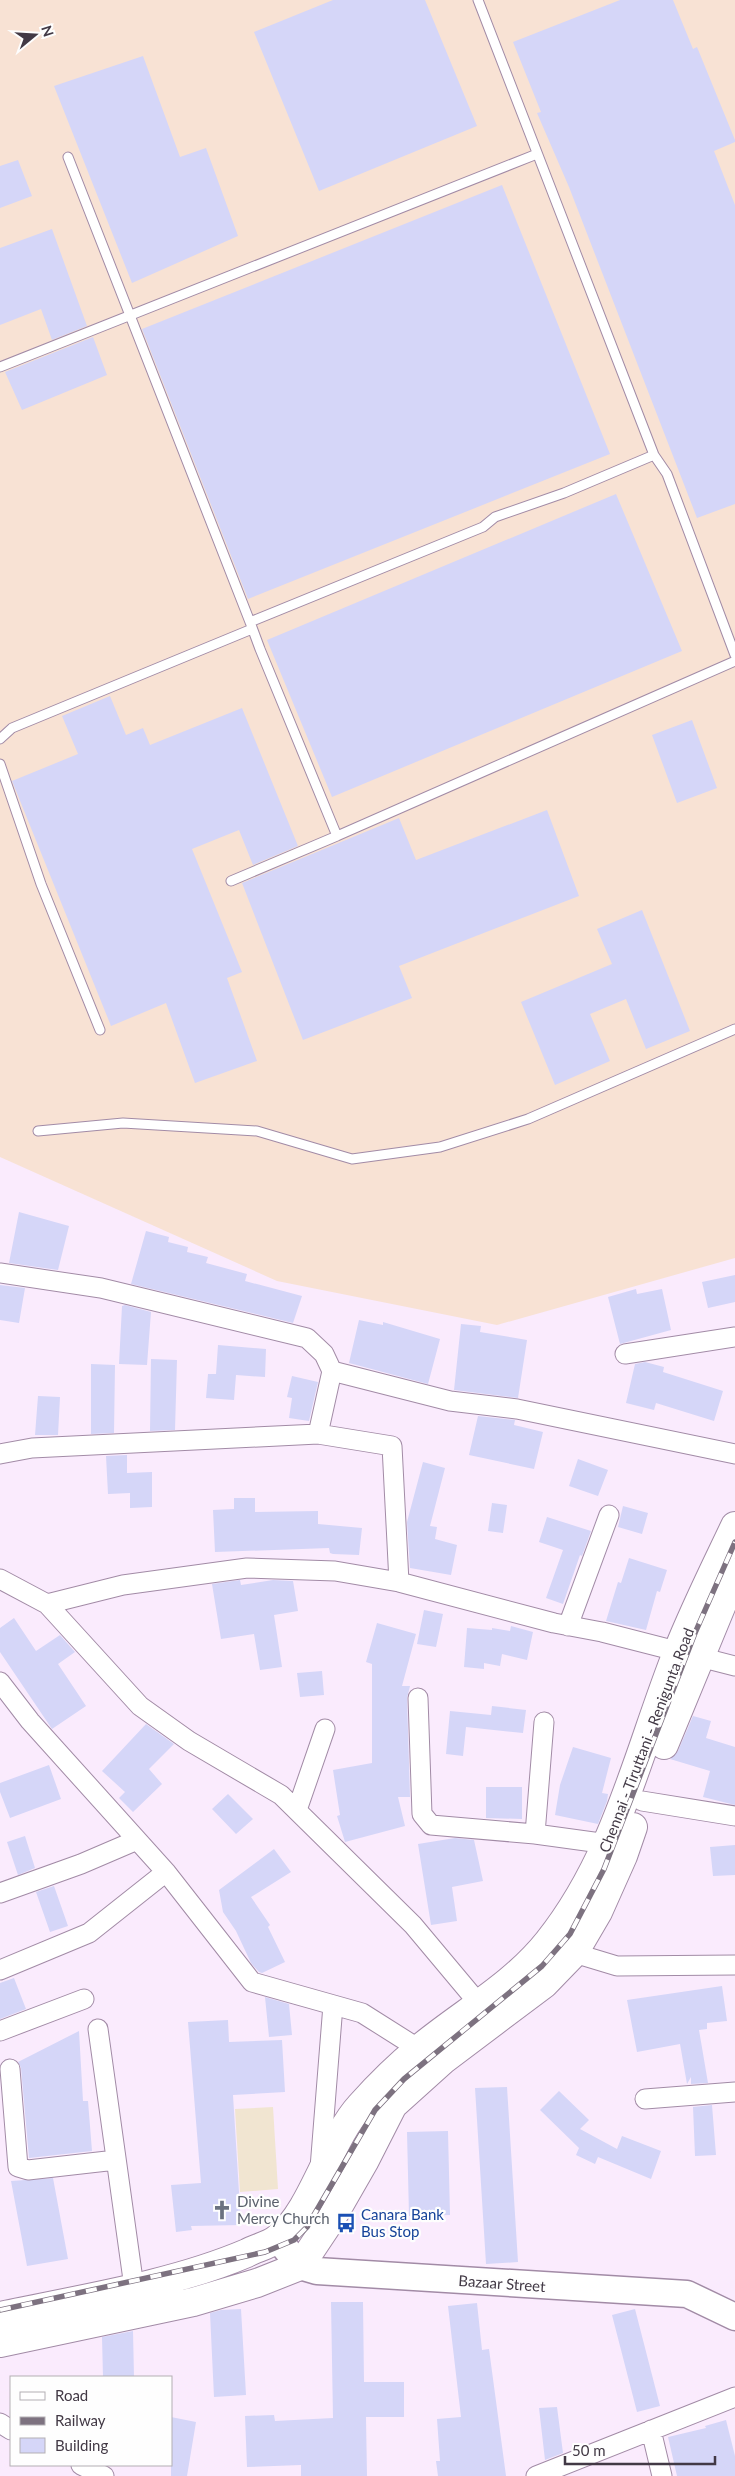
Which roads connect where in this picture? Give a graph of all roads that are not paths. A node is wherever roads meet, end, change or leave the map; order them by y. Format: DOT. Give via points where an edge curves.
graph roads {
  1 [pos="478,0"];
  2 [pos="537,154"];
  3 [pos="68,157"];
  4 [pos="130,316"];
  5 [pos="0,368"];
  6 [pos="654,455"];
  7 [pos="251,626"];
  8 [pos="735,655"];
  9 [pos="735,661"];
  10 [pos="0,739"];
  11 [pos="0,764"];
  12 [pos="337,836"];
  13 [pos="230,882"];
  14 [pos="735,1029"];
  15 [pos="100,1030"];
  16 [pos="38,1130"];
  17 [pos="0,1273"];
  18 [pos="735,1337"];
  19 [pos="625,1354"];
  20 [pos="332,1371"];
  21 [pos="318,1434"];
  22 [pos="0,1454"];
  23 [pos="735,1454"];
  24 [pos="609,1515"];
  25 [pos="735,1526"];
  26 [pos="735,1573"];
  27 [pos="0,1579"];
  28 [pos="399,1582"];
  29 [pos="47,1604"];
  30 [pos="568,1626"];
  31 [pos="689,1655"];
  32 [pos="735,1666"];
  33 [pos="3,1693"];
  34 [pos="418,1698"];
  35 [pos="544,1722"];
  36 [pos="325,1729"];
  37 [pos="642,1801"];
  38 [pos="297,1810"];
  39 [pos="735,1816"];
  40 [pos="535,1834"];
  41 [pos="137,1840"];
  42 [pos="608,1844"];
  43 [pos="166,1872"];
  44 [pos="0,1893"];
  45 [pos="574,1952"];
  46 [pos="735,1965"];
  47 [pos="0,1970"];
  48 [pos="84,1999"];
  49 [pos="480,2004"];
  50 [pos="334,2005"];
  51 [pos="98,2029"];
  52 [pos="0,2031"];
  53 [pos="419,2049"];
  54 [pos="10,2069"];
  55 [pos="735,2092"];
  56 [pos="645,2099"];
  57 [pos="116,2160"];
  58 [pos="319,2173"];
  59 [pos="278,2239"];
  60 [pos="300,2266"];
  61 [pos="134,2287"];
  62 [pos="0,2316"];
  63 [pos="735,2317"];
  64 [pos="0,2343"];
  65 [pos="735,2397"];
  66 [pos="652,2430"];
  67 [pos="83,2466"];
  68 [pos="104,2476"];
  69 [pos="536,2476"];
  70 [pos="662,2476"];
  1 -- 2 [label="lane"];
  2 -- 4 [label="lane"];
  2 -- 6 [label="lane"];
  3 -- 4 [label="lane"];
  4 -- 5 [label="lane"];
  4 -- 7 [label="lane"];
  6 -- 7 [label="lane" via="495,518 483,527"];
  6 -- 8 [label="lane" via="668,474"];
  7 -- 10 [label="lane" via="12,728"];
  7 -- 12 [label="lane"];
  9 -- 12 [label="lane"];
  11 -- 15 [label="lane" via="41,884"];
  12 -- 13 [label="lane"];
  14 -- 16 [label="lane" via="528,1119 440,1147 352,1159 257,1131 123,1123"];
  17 -- 20 [label="street" via="101,1288 307,1338 324,1354"];
  18 -- 19 [label="street"];
  20 -- 21 [label="street"];
  20 -- 23 [label="street" via="450,1401 554,1416"];
  21 -- 22 [label="street" via="32,1448"];
  21 -- 28 [label="street" via="392,1446"];
  24 -- 30 [label="street"];
  25 -- 31 [label="highway, Chennai - Tiruttani - Renigunta Road"];
  26 -- 31 [label="highway, Chennai - Tiruttani - Renigunta Road"];
  27 -- 29 [label="street"];
  28 -- 29 [label="street" via="335,1571 247,1568 123,1585"];
  28 -- 30 [label="street"];
  29 -- 38 [label="street" via="140,1706 188,1741 281,1795"];
  30 -- 31 [label="street"];
  31 -- 32 [label="street"];
  31 -- 37 [label="highway, Chennai - Tiruttani - Renigunta Road"];
  31 -- 42 [label="highway, Chennai - Tiruttani - Renigunta Road"];
  33 -- 41 [label="street"];
  34 -- 40 [label="street" via="422,1814 431,1824"];
  35 -- 40 [label="street"];
  36 -- 38 [label="street"];
  37 -- 39 [label="street"];
  37 -- 45 [label="highway, Chennai - Tiruttani - Renigunta Road" via="623,1856 598,1912"];
  38 -- 49 [label="street" via="413,1925"];
  40 -- 42 [label="street"];
  41 -- 43 [label="street"];
  41 -- 44 [label="street"];
  42 -- 49 [label="highway, Chennai - Tiruttani - Renigunta Road" via="579,1899 549,1941 527,1966"];
  43 -- 47 [label="street" via="89,1933"];
  43 -- 50 [label="street" via="252,1982"];
  45 -- 46 [label="street" via="617,1966"];
  45 -- 60 [label="highway, Chennai - Tiruttani - Renigunta Road" via="544,1984 442,2060 393,2105 343,2198"];
  48 -- 52 [label="street"];
  49 -- 53 [label="highway, Chennai - Tiruttani - Renigunta Road"];
  50 -- 53 [label="street" via="362,2012"];
  50 -- 58 [label="street"];
  51 -- 57 [label="street"];
  53 -- 58 [label="highway, Chennai - Tiruttani - Renigunta Road" via="358,2108"];
  54 -- 57 [label="street" via="18,2167 28,2170"];
  55 -- 56 [label="street"];
  57 -- 61 [label="street"];
  58 -- 59 [label="highway, Chennai - Tiruttani - Renigunta Road" via="299,2213"];
  59 -- 60 [label="street"];
  59 -- 61 [label="highway, Chennai - Tiruttani - Renigunta Road" via="224,2263"];
  60 -- 63 [label="street, Bazaar Street" via="316,2271 687,2294"];
  60 -- 64 [label="highway" via="257,2283 192,2302"];
  61 -- 62 [label="highway, Chennai - Tiruttani - Renigunta Road"];
  65 -- 66 [label="street"];
  66 -- 69 [label="street"];
  66 -- 70 [label="street"];
  67 -- 68 [label="street"];
}
